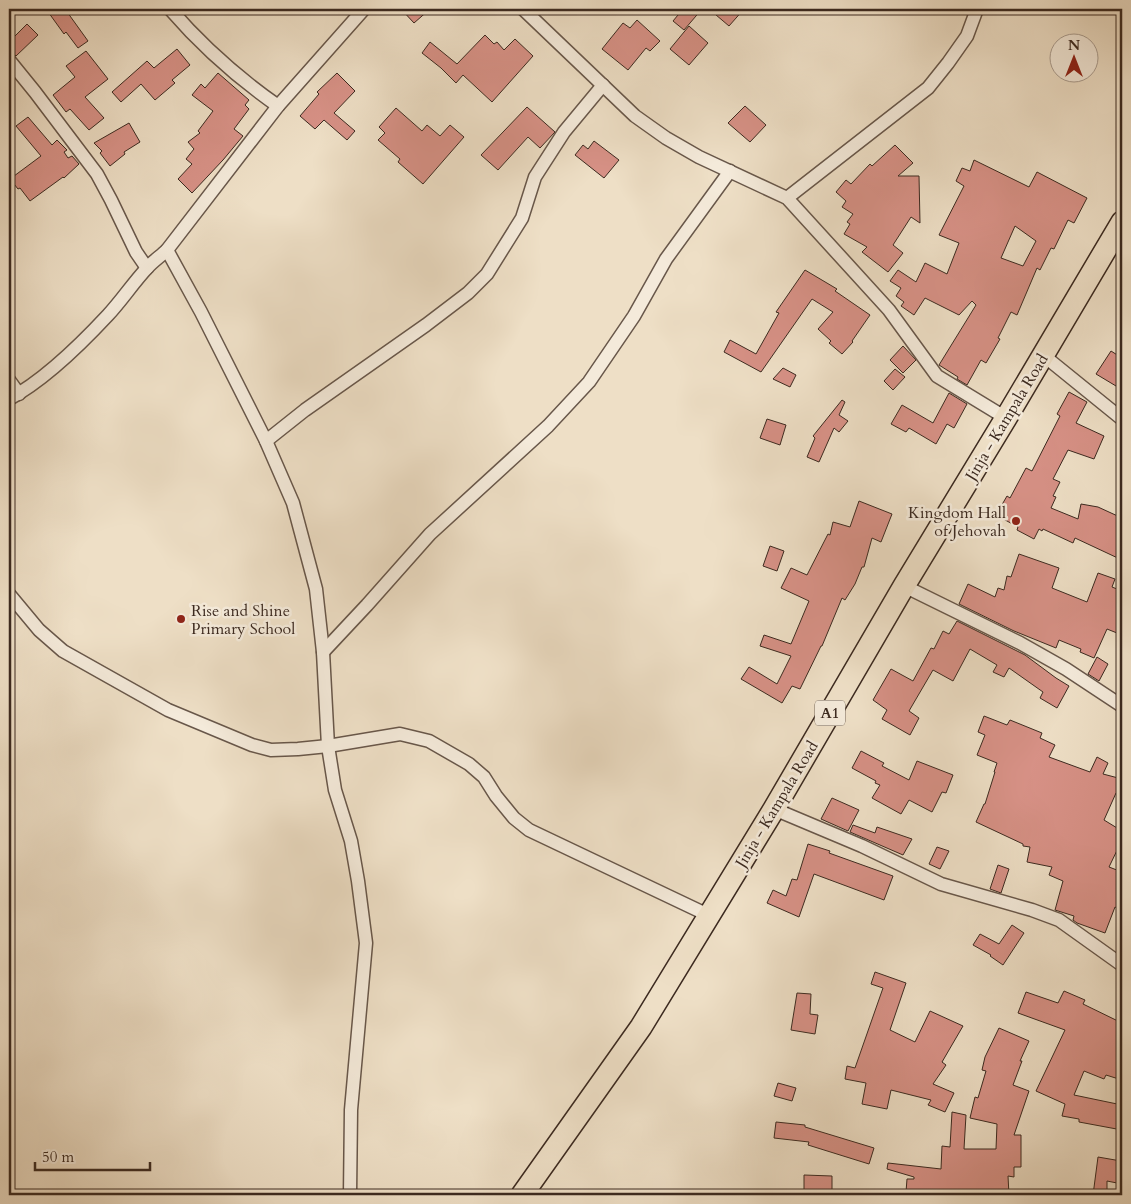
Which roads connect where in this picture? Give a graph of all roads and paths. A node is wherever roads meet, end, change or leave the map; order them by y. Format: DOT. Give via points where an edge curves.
graph roads {
  1 [pos="170,9"];
  2 [pos="364,9"];
  3 [pos="523,9"];
  4 [pos="977,9"];
  5 [pos="9,60"];
  6 [pos="603,85"];
  7 [pos="278,106"];
  8 [pos="730,171"];
  9 [pos="787,198"];
  10 [pos="1122,222"];
  11 [pos="167,250"];
  12 [pos="147,268"];
  13 [pos="1042,355"];
  14 [pos="9,380"];
  15 [pos="14,396"];
  16 [pos="1006,418"];
  17 [pos="1122,419"];
  18 [pos="266,441"];
  19 [pos="904,586"];
  20 [pos="9,594"];
  21 [pos="323,652"];
  22 [pos="1122,706"];
  23 [pos="328,746"];
  24 [pos="774,809"];
  25 [pos="708,915"];
  26 [pos="1122,965"];
  27 [pos="350,1195"];
  28 [pos="522,1195"];
  1 -- 7 [label="street" via="191,34 232,71"];
  2 -- 7 [label="street"];
  3 -- 6 [label="street"];
  4 -- 9 [label="street" via="967,36 928,88"];
  5 -- 12 [label="street" via="97,174"];
  6 -- 8 [label="street" via="635,116 666,138"];
  6 -- 18 [label="street" via="564,132 535,177 522,218 487,274 426,325"];
  7 -- 11 [label="street"];
  8 -- 9 [label="street"];
  8 -- 21 [label="street" via="666,259 634,316 589,382 548,426 430,534"];
  9 -- 16 [label="street" via="889,310 937,376"];
  10 -- 13 [label="highway, Jinja - Kampala Road / A1"];
  11 -- 12 [label="street"];
  11 -- 18 [label="street"];
  12 -- 15 [label="street" via="78,345"];
  13 -- 16 [label="highway, Jinja - Kampala Road / A1"];
  13 -- 17 [label="street"];
  14 -- 15 [label="street"];
  16 -- 19 [label="highway, Jinja - Kampala Road / A1"];
  18 -- 21 [label="street" via="292,503 305,547 316,589"];
  19 -- 22 [label="street" via="1020,643"];
  19 -- 24 [label="highway, Jinja - Kampala Road / A1"];
  20 -- 23 [label="street" via="38,630 63,651 168,710 271,750"];
  21 -- 23 [label="street"];
  23 -- 25 [label="street" via="400,734 429,741 469,764 484,777 514,818 529,830"];
  23 -- 27 [label="street" via="334,790 356,865 366,943 351,1110"];
  24 -- 25 [label="highway, Jinja - Kampala Road / A1"];
  24 -- 26 [label="street" via="941,884 1058,920"];
  25 -- 28 [label="highway, Jinja - Kampala Road / A1" via="641,1027"];
}
